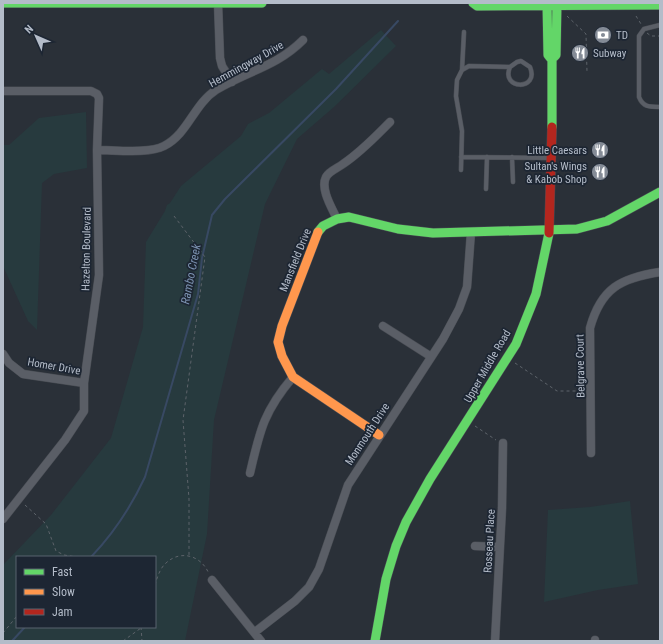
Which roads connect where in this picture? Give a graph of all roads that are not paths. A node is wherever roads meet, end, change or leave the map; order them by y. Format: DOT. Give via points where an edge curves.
graph roads {
  1 [pos="3,3"];
  2 [pos="218,3"];
  3 [pos="262,3"];
  4 [pos="473,3"];
  5 [pos="547,4"];
  6 [pos="557,4"];
  7 [pos="660,5"];
  8 [pos="660,25"];
  9 [pos="464,32"];
  10 [pos="303,40"];
  11 [pos="552,60"];
  12 [pos="510,67"];
  13 [pos="462,70"];
  14 [pos="232,82"];
  15 [pos="3,91"];
  16 [pos="660,107"];
  17 [pos="390,122"];
  18 [pos="97,150"];
  19 [pos="461,157"];
  20 [pos="487,157"];
  21 [pos="512,157"];
  22 [pos="552,158"];
  23 [pos="461,170"];
  24 [pos="512,182"];
  25 [pos="486,189"];
  26 [pos="660,192"];
  27 [pos="337,219"];
  28 [pos="550,230"];
  29 [pos="471,232"];
  30 [pos="660,272"];
  31 [pos="382,326"];
  32 [pos="3,354"];
  33 [pos="430,356"];
  34 [pos="293,377"];
  35 [pos="84,383"];
  36 [pos="379,435"];
  37 [pos="503,443"];
  38 [pos="591,453"];
  39 [pos="250,473"];
  40 [pos="3,519"];
  41 [pos="475,546"];
  42 [pos="500,547"];
  43 [pos="212,580"];
  44 [pos="255,632"];
  45 [pos="261,641"];
  46 [pos="375,641"];
  47 [pos="495,641"];
  1 -- 2 [label="street"];
  2 -- 3 [label="street"];
  2 -- 14 [label="street" via="220,58"];
  4 -- 5 [label="street" via="477,6"];
  5 -- 6 [label="street"];
  5 -- 11 [label="street, Upper Middle Road" via="548,55"];
  6 -- 7 [label="street"];
  6 -- 11 [label="street, Upper Middle Road" via="556,55"];
  8 -- 16 [label="lane" via="644,28 639,36 639,97 642,104 648,107"];
  9 -- 13 [label="lane"];
  10 -- 14 [label="street, Hemmingway Drive" via="290,53"];
  11 -- 22 [label="street, Upper Middle Road"];
  12 -- 12 [label="lane" via="508,74 515,84 522,85 530,80 532,70 528,64 517,62"];
  12 -- 13 [label="lane" via="469,66"];
  13 -- 19 [label="lane" via="457,80 456,96 462,131"];
  14 -- 18 [label="street, Hemmingway Drive" via="215,91 201,105 180,134 163,147"];
  15 -- 18 [label="street, Hazelton Boulevard" via="90,91 97,94"];
  17 -- 27 [label="street" via="357,154 326,177 328,199"];
  18 -- 35 [label="street, Hazelton Boulevard" via="99,275"];
  19 -- 20 [label="lane"];
  19 -- 23 [label="lane"];
  20 -- 21 [label="lane"];
  20 -- 25 [label="lane"];
  21 -- 22 [label="lane"];
  21 -- 24 [label="lane"];
  22 -- 28 [label="street, Upper Middle Road"];
  26 -- 28 [label="street" via="607,221 577,229"];
  27 -- 29 [label="street" via="349,217 421,232"];
  27 -- 34 [label="street, Mansfield Drive" via="323,226 316,235 282,326 278,342 287,370"];
  28 -- 29 [label="street"];
  28 -- 46 [label="street, Upper Middle Road" via="536,294 516,344 426,485 396,546 382,598"];
  29 -- 33 [label="street, Monmouth Drive" via="467,287 456,315"];
  30 -- 38 [label="street, Belgrave Court" via="629,279 612,288 594,313 590,328"];
  31 -- 33 [label="street"];
  32 -- 35 [label="street, Homer Drive" via="9,363 23,374"];
  33 -- 36 [label="street, Monmouth Drive"];
  34 -- 36 [label="street, Mansfield Drive"];
  34 -- 39 [label="street" via="268,411"];
  35 -- 40 [label="street, Hazelton Boulevard" via="84,411 79,420"];
  36 -- 44 [label="street, Monmouth Drive" via="348,485 319,569 309,587"];
  37 -- 42 [label="street, Rosseau Place"];
  41 -- 42 [label="street"];
  42 -- 47 [label="street, Rosseau Place"];
  43 -- 44 [label="street"];
  44 -- 45 [label="street"];
}
